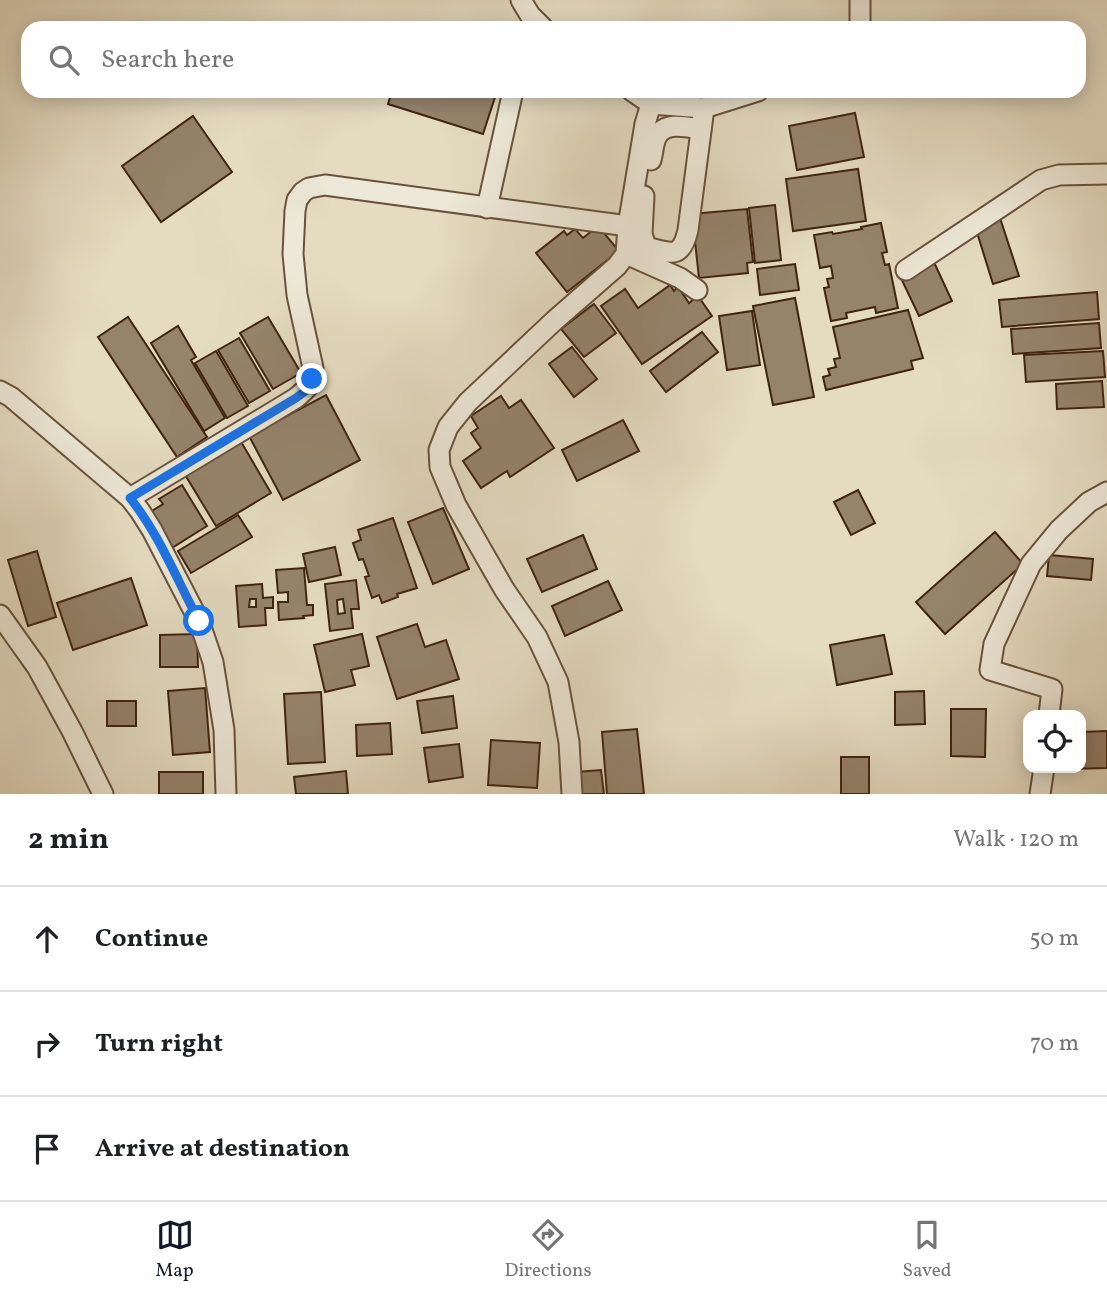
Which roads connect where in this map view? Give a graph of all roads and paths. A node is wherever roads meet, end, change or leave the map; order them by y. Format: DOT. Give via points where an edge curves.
graph roads {
  1 [pos="860,0"];
  2 [pos="860,21"];
  3 [pos="511,98"];
  4 [pos="642,98"];
  5 [pos="736,98"];
  6 [pos="651,104"];
  7 [pos="704,108"];
  8 [pos="701,129"];
  9 [pos="1107,174"];
  10 [pos="487,208"];
  11 [pos="628,226"];
  12 [pos="638,254"];
  13 [pos="906,270"];
  14 [pos="697,290"];
  15 [pos="0,391"];
  16 [pos="1107,492"];
  17 [pos="130,498"];
  18 [pos="0,615"];
  19 [pos="1050,710"];
  20 [pos="1043,773"];
  21 [pos="103,794"];
  22 [pos="226,794"];
  23 [pos="572,794"];
  24 [pos="1040,794"];
  1 -- 2 [label="street"];
  3 -- 10 [label="street"];
  4 -- 6 [label="street"];
  5 -- 7 [label="street"];
  6 -- 7 [label="street"];
  6 -- 11 [label="street"];
  7 -- 8 [label="street"];
  8 -- 12 [label="street" via="684,245 671,253"];
  8 -- 12 [label="street" via="668,127 656,138 645,178"];
  9 -- 13 [label="street" via="1041,180"];
  10 -- 11 [label="street"];
  10 -- 17 [label="street" via="325,185 303,192 295,211 293,254 313,368 308,389"];
  11 -- 12 [label="street"];
  12 -- 14 [label="street"];
  12 -- 23 [label="street" via="617,266 468,402 448,427 439,450 440,467 456,505 537,637 558,682"];
  15 -- 17 [label="street"];
  16 -- 19 [label="street" via="1059,530 1031,564 994,644 990,670 1052,689"];
  17 -- 22 [label="street" via="152,530 199,621 214,662 224,730"];
  18 -- 21 [label="street" via="37,667"];
  20 -- 24 [label="street"];
}
